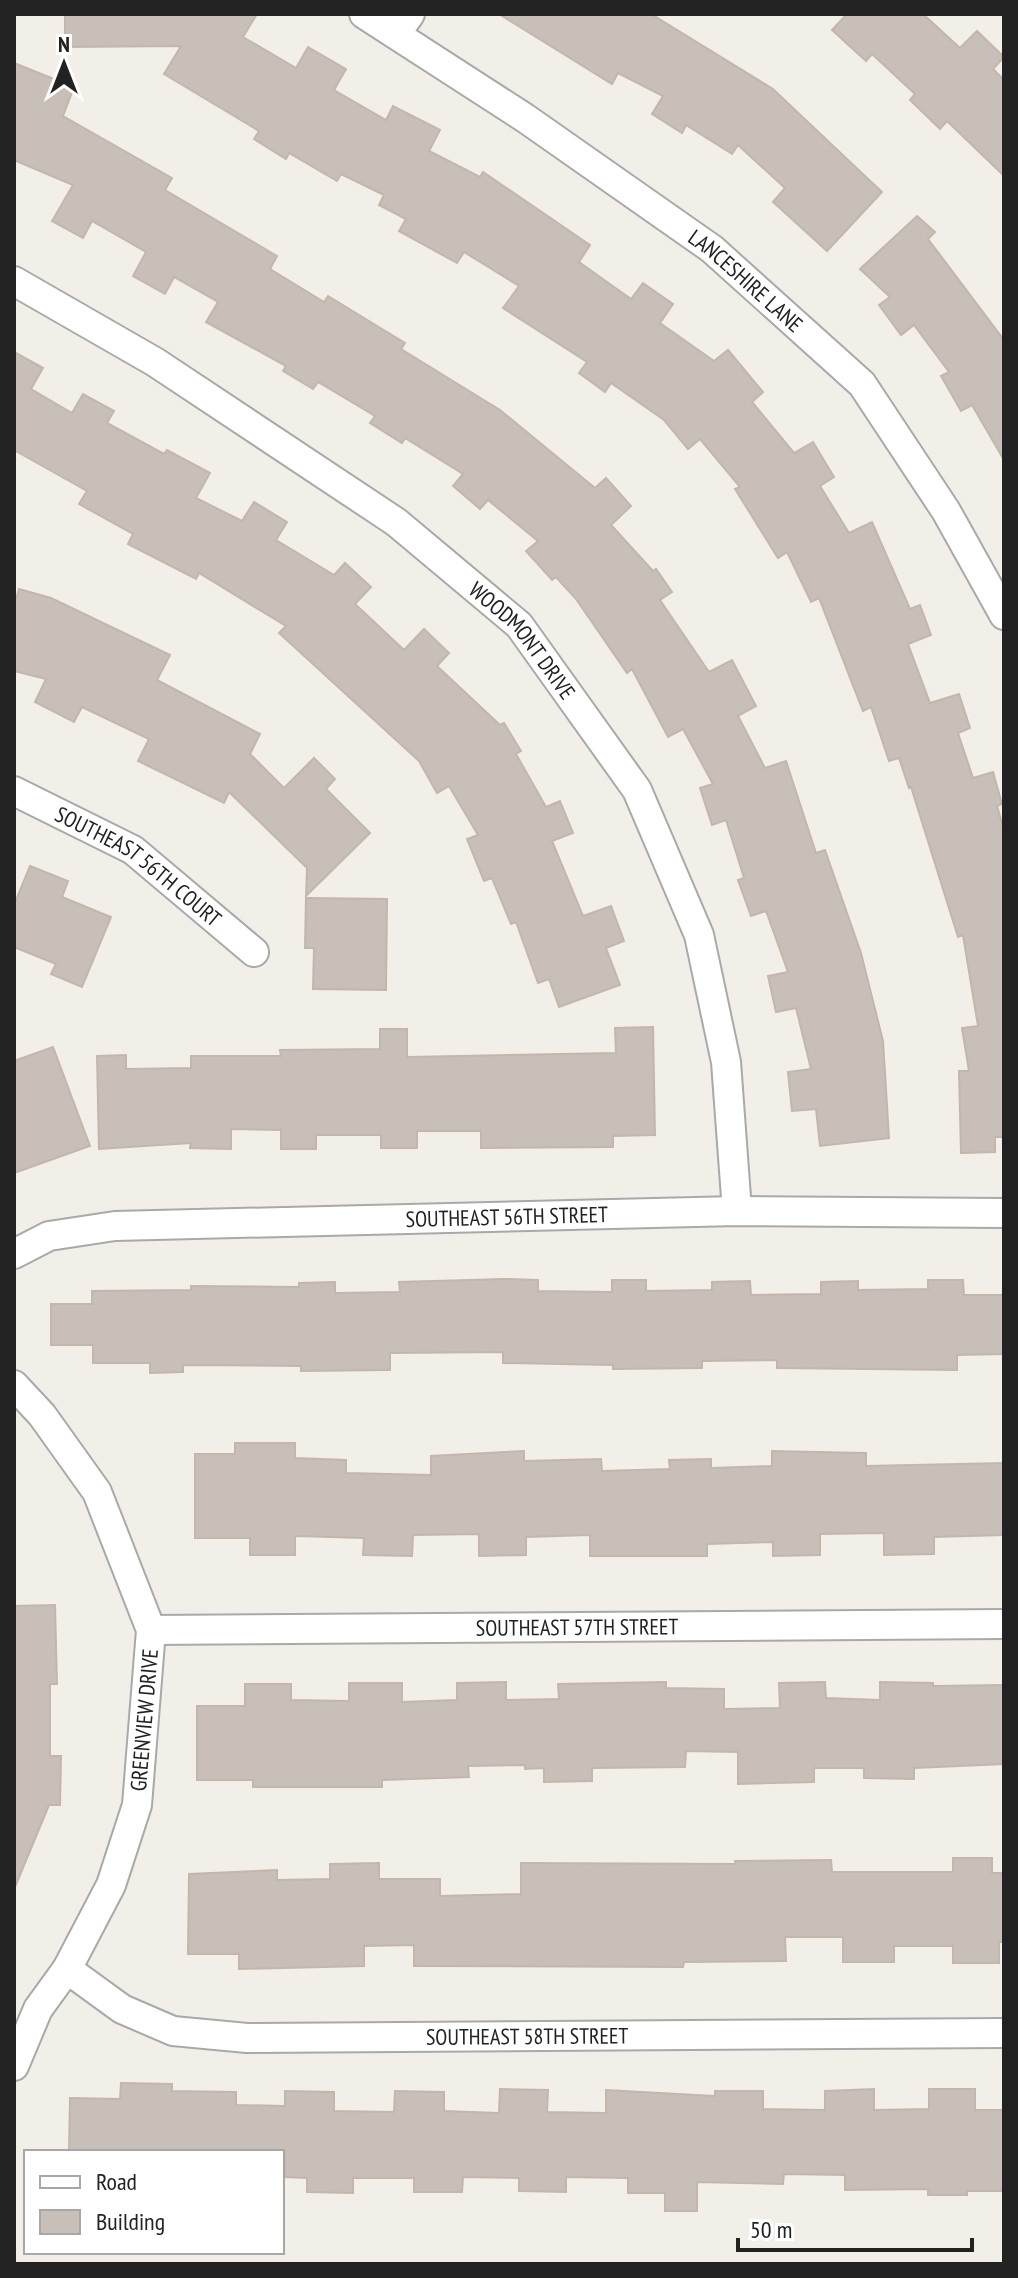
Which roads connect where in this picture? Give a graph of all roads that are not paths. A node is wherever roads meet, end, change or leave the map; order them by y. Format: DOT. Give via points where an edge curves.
graph roads {
  1 [pos="364,14"];
  2 [pos="403,24"];
  3 [pos="14,281"];
  4 [pos="1004,615"];
  5 [pos="14,791"];
  6 [pos="254,952"];
  7 [pos="737,1211"];
  8 [pos="1004,1213"];
  9 [pos="14,1254"];
  10 [pos="14,1385"];
  11 [pos="1004,1624"];
  12 [pos="151,1630"];
  13 [pos="67,1969"];
  14 [pos="1004,2033"];
  15 [pos="14,2066"];
  1 -- 2 [label="street"];
  2 -- 4 [label="street, LANCESHIRE LANE" via="525,118 712,249 862,384 946,511"];
  3 -- 7 [label="street, WOODMONT DRIVE" via="155,362 396,522 519,625 637,790 699,935 726,1062"];
  5 -- 6 [label="street, SOUTHEAST 56TH COURT" via="133,850"];
  7 -- 8 [label="street, SOUTHEAST 56TH STREET"];
  7 -- 9 [label="street, SOUTHEAST 56TH STREET" via="115,1226 49,1236"];
  10 -- 12 [label="street, GREENVIEW DRIVE" via="97,1492"];
  11 -- 12 [label="street, SOUTHEAST 57TH STREET"];
  12 -- 13 [label="street, GREENVIEW DRIVE" via="137,1805 111,1885"];
  13 -- 14 [label="street, SOUTHEAST 58TH STREET" via="122,2009 173,2031 247,2038"];
  13 -- 15 [label="street, GREENVIEW DRIVE" via="38,2009"];
}
